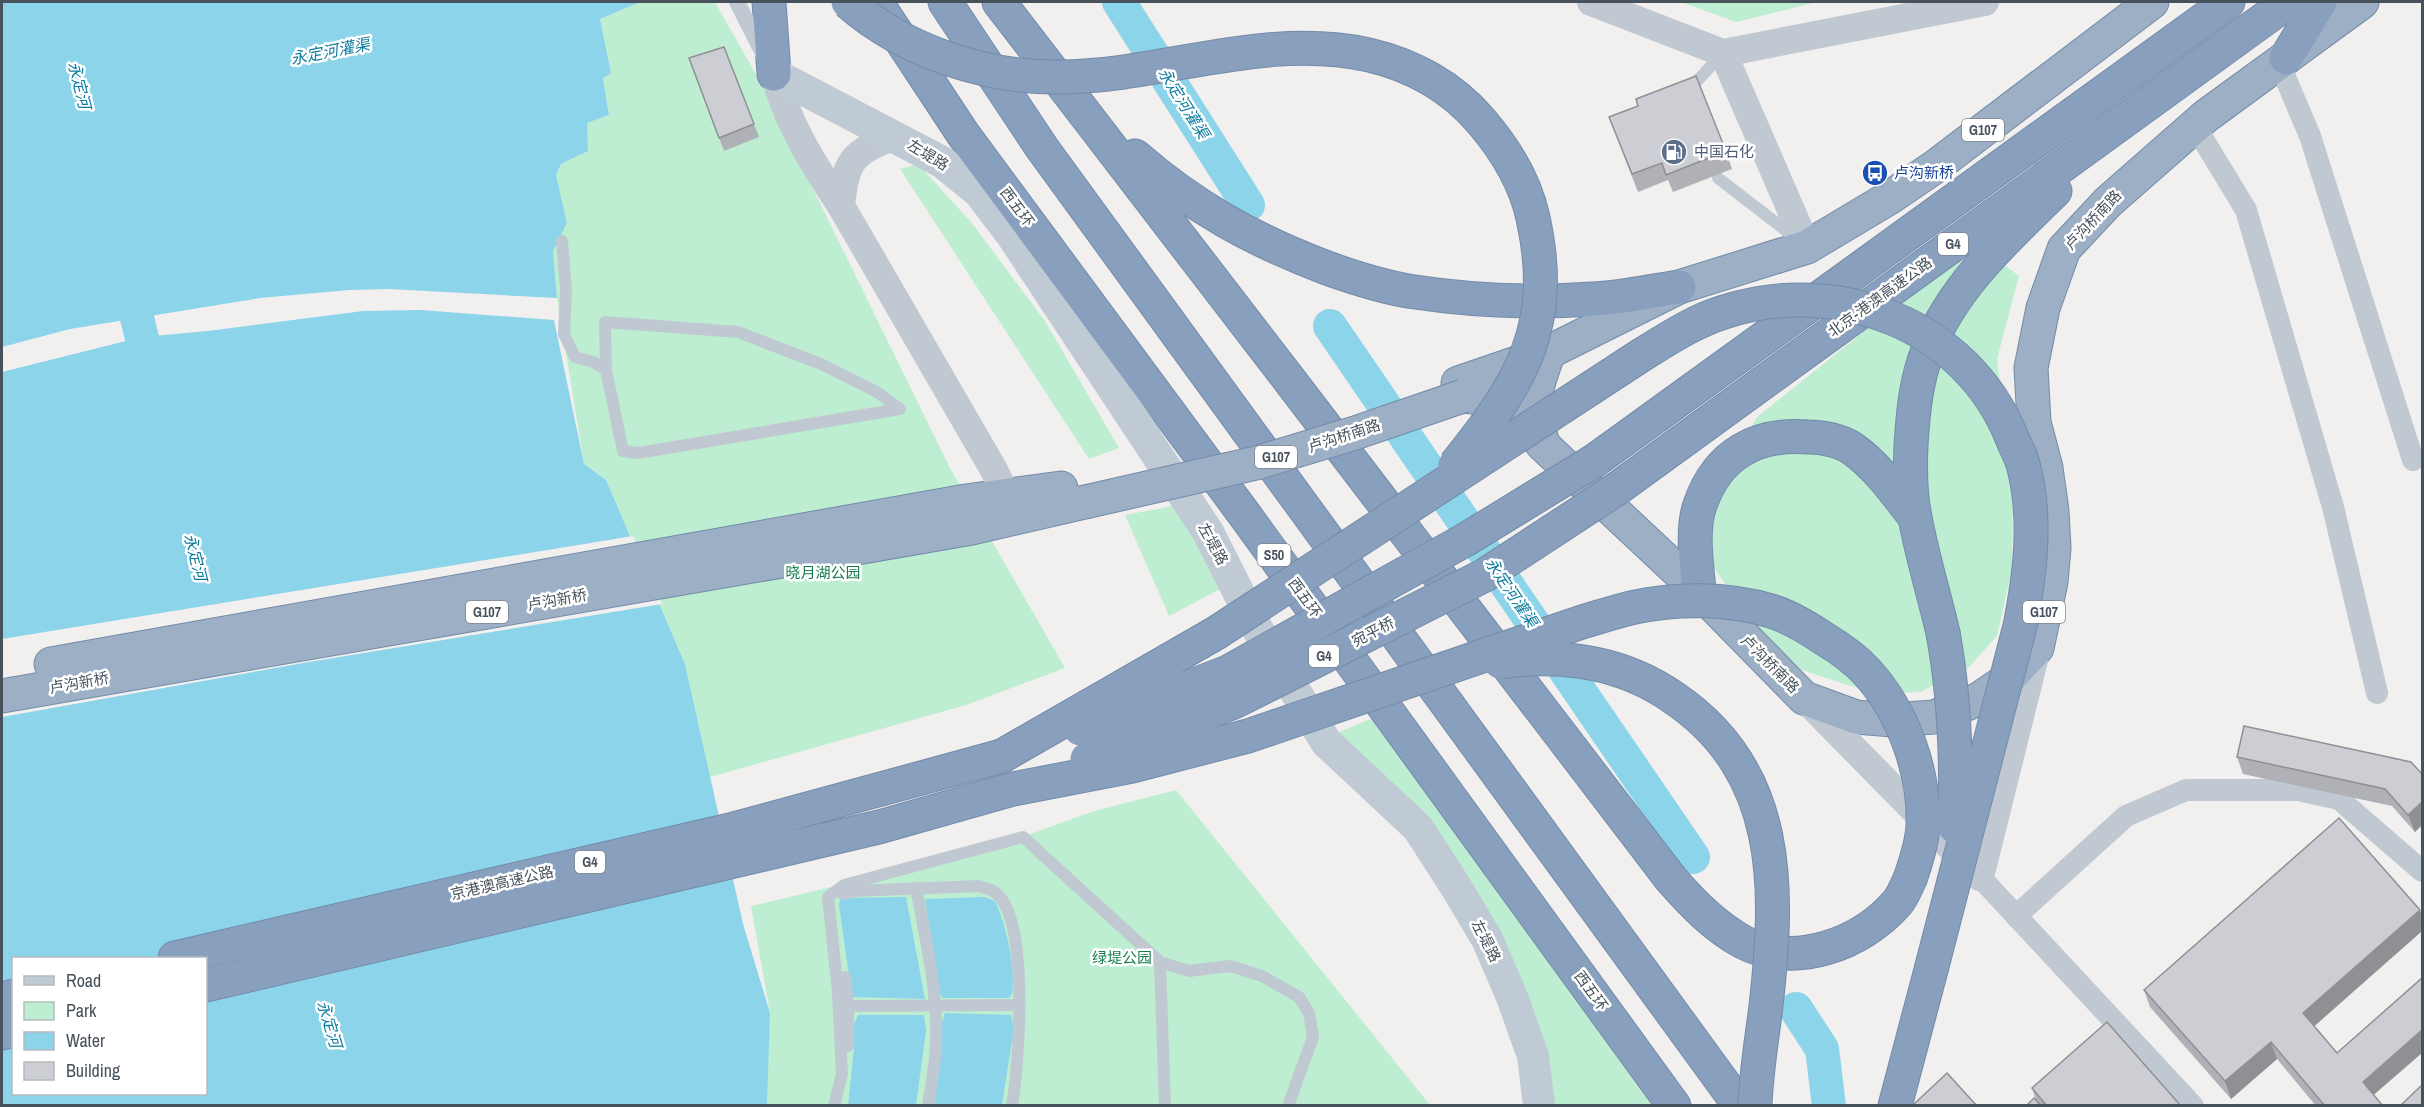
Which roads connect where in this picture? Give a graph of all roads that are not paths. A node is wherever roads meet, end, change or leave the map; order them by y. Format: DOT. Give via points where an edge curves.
graph roads {
  1 [pos="736,2"];
  2 [pos="770,2"];
  3 [pos="848,2"];
  4 [pos="876,2"];
  5 [pos="945,2"];
  6 [pos="999,2"];
  7 [pos="1591,2"];
  8 [pos="1985,2"];
  9 [pos="2152,2"];
  10 [pos="2228,2"];
  11 [pos="2288,2"];
  12 [pos="2320,2"];
  13 [pos="2362,2"];
  14 [pos="1723,53"];
  15 [pos="2282,61"];
  16 [pos="774,74"];
  17 [pos="1684,96"];
  18 [pos="2146,104"];
  19 [pos="1082,108"];
  20 [pos="2195,126"];
  21 [pos="895,136"];
  22 [pos="1718,178"];
  23 [pos="841,206"];
  24 [pos="562,241"];
  25 [pos="1807,247"];
  26 [pos="1679,287"];
  27 [pos="1549,352"];
  28 [pos="606,370"];
  29 [pos="1461,389"];
  30 [pos="1543,445"];
  31 [pos="2413,460"];
  32 [pos="1618,488"];
  33 [pos="1436,489"];
  34 [pos="1012,507"];
  35 [pos="969,515"];
  36 [pos="1914,516"];
  37 [pos="1699,591"];
  38 [pos="2037,648"];
  39 [pos="1445,670"];
  40 [pos="2,673"];
  41 [pos="2377,693"];
  42 [pos="2,696"];
  43 [pos="1804,698"];
  44 [pos="1002,756"];
  45 [pos="1013,789"];
  46 [pos="2422,871"];
  47 [pos="1967,880"];
  48 [pos="916,888"];
  49 [pos="2016,916"];
  50 [pos="179,957"];
  51 [pos="1160,962"];
  52 [pos="207,985"];
  53 [pos="1019,1005"];
  54 [pos="848,1006"];
  55 [pos="935,1006"];
  56 [pos="834,1106"];
  57 [pos="843,1106"];
  58 [pos="927,1106"];
  59 [pos="1012,1106"];
  60 [pos="1165,1106"];
  61 [pos="1288,1106"];
  62 [pos="1539,1106"];
  63 [pos="1674,1106"];
  64 [pos="1740,1106"];
  65 [pos="1755,1106"];
  66 [pos="1895,1106"];
  67 [pos="2193,1106"];
  1 -- 16 [label="street"];
  2 -- 16 [label="highway"];
  3 -- 33 [label="highway, bridge" via="895,35 942,57 980,68 1063,77 1103,75 1267,49 1345,50 1417,70 1471,109 1511,161 1529,204 1539,244 1539,311 1519,376 1493,417"];
  4 -- 63 [label="highway, 西五环 / S50" via="963,134"];
  5 -- 64 [label="highway" via="1042,148"];
  6 -- 19 [label="highway"];
  7 -- 14 [label="street"];
  8 -- 14 [label="street"];
  9 -- 25 [label="highway, 卢沟桥南路 / G107" via="1936,166"];
  10 -- 44 [label="highway, G4, bridge" via="1594,461 1465,540 1228,672"];
  11 -- 18 [label="highway, 北京-港澳高速公路 / G4"];
  12 -- 15 [label="highway"];
  13 -- 15 [label="highway, 卢沟桥南路 / G107"];
  14 -- 17 [label="lane"];
  14 -- 25 [label="street"];
  15 -- 20 [label="highway, 卢沟桥南路 / G107"];
  15 -- 31 [label="street" via="2310,136"];
  16 -- 21 [label="main road, 左堤路"];
  16 -- 23 [label="street" via="800,143"];
  18 -- 32 [label="highway, 北京-港澳高速公路 / G4"];
  18 -- 36 [label="highway" via="2008,236 1971,277 1945,317 1928,350 1915,404 1911,462"];
  19 -- 26 [label="highway" via="1156,174 1216,218 1284,252 1352,277 1413,292 1479,300 1595,299"];
  19 -- 39 [label="highway, bridge" via="1480,632 1671,879 1692,903 1745,943 1777,952 1805,952 1859,936 1899,901 1910,879 1919,855 1923,826 1921,786 1903,729 1885,694 1866,670 1840,649 1771,611 1720,602 1667,602 1636,607 1582,622"];
  20 -- 38 [label="highway, 卢沟桥南路 / G107" via="2108,202 2064,249 2043,308 2031,368 2034,422 2046,468 2054,548"];
  20 -- 41 [label="street" via="2246,210 2333,507"];
  21 -- 23 [label="street" via="855,156 844,179"];
  21 -- 62 [label="main road, 左堤路" via="942,162 979,192 1011,234 1208,532 1255,625 1326,742 1418,828 1487,939 1533,1056"];
  22 -- 25 [label="lane"];
  23 -- 34 [label="street"];
  24 -- 28 [label="lane" via="564,334 575,357"];
  25 -- 26 [label="highway, 卢沟桥南路 / G107"];
  26 -- 27 [label="highway, 卢沟桥南路 / G107"];
  27 -- 29 [label="highway, 卢沟桥南路 / G107"];
  27 -- 30 [label="highway" via="1535,398 1534,419"];
  28 -- 28 [label="lane" via="605,322 738,332 821,364 877,392 900,409 638,453 623,451"];
  29 -- 30 [label="highway, 卢沟桥南路 / G107" via="1517,413"];
  29 -- 34 [label="highway, 卢沟桥南路 / G107, bridge" via="1355,434 1256,463"];
  30 -- 37 [label="highway, 卢沟桥南路 / G107"];
  32 -- 45 [label="highway, 宛平桥 / G4, bridge" via="1485,575 1234,702"];
  33 -- 44 [label="highway, bridge" via="1216,633"];
  33 -- 47 [label="highway, bridge" via="1643,354 1724,312 1766,302 1843,302 1908,325 1938,343 1985,389 2004,418 2024,468 2031,521 2030,576"];
  34 -- 35 [label="highway, 卢沟桥南路 / G107"];
  35 -- 40 [label="highway, 卢沟新桥 / G107"];
  35 -- 42 [label="highway, 卢沟新桥 / G107"];
  36 -- 37 [label="highway" via="1880,472 1851,447 1820,437 1785,435 1753,443 1730,458 1713,478 1699,506 1695,542"];
  36 -- 47 [label="highway, bridge" via="1952,680"];
  37 -- 43 [label="highway, 卢沟桥南路 / G107"];
  38 -- 43 [label="highway, 卢沟桥南路 / G107" via="2007,680 1979,699 1934,717 1856,717"];
  38 -- 47 [label="street"];
  39 -- 45 [label="highway, bridge" via="1248,736 1132,766"];
  39 -- 65 [label="highway, bridge" via="1515,660 1564,659 1614,668 1654,684 1693,710 1719,736 1753,792 1772,865 1772,944"];
  43 -- 47 [label="street"];
  44 -- 50 [label="highway, 京港澳高速公路 / G4" via="734,829"];
  45 -- 52 [label="highway, G4" via="879,827"];
  46 -- 49 [label="street" via="2338,799 2298,789 2186,789 2126,816"];
  47 -- 49 [label="street"];
  47 -- 66 [label="highway, bridge" via="1931,970"];
  48 -- 53 [label="lane" via="979,886 997,893 1010,915 1019,964"];
  48 -- 54 [label="lane" via="855,891 838,897 834,905"];
  48 -- 55 [label="lane"];
  49 -- 67 [label="street"];
  51 -- 56 [label="lane" via="1023,837 844,885 828,897 842,1074"];
  51 -- 60 [label="lane"];
  51 -- 61 [label="lane" via="1189,971 1230,966 1263,976 1299,997 1309,1013 1313,1037"];
  53 -- 55 [label="lane"];
  53 -- 59 [label="lane"];
  54 -- 55 [label="lane"];
  54 -- 57 [label="lane"];
  55 -- 58 [label="lane" via="936,1046"];
}
